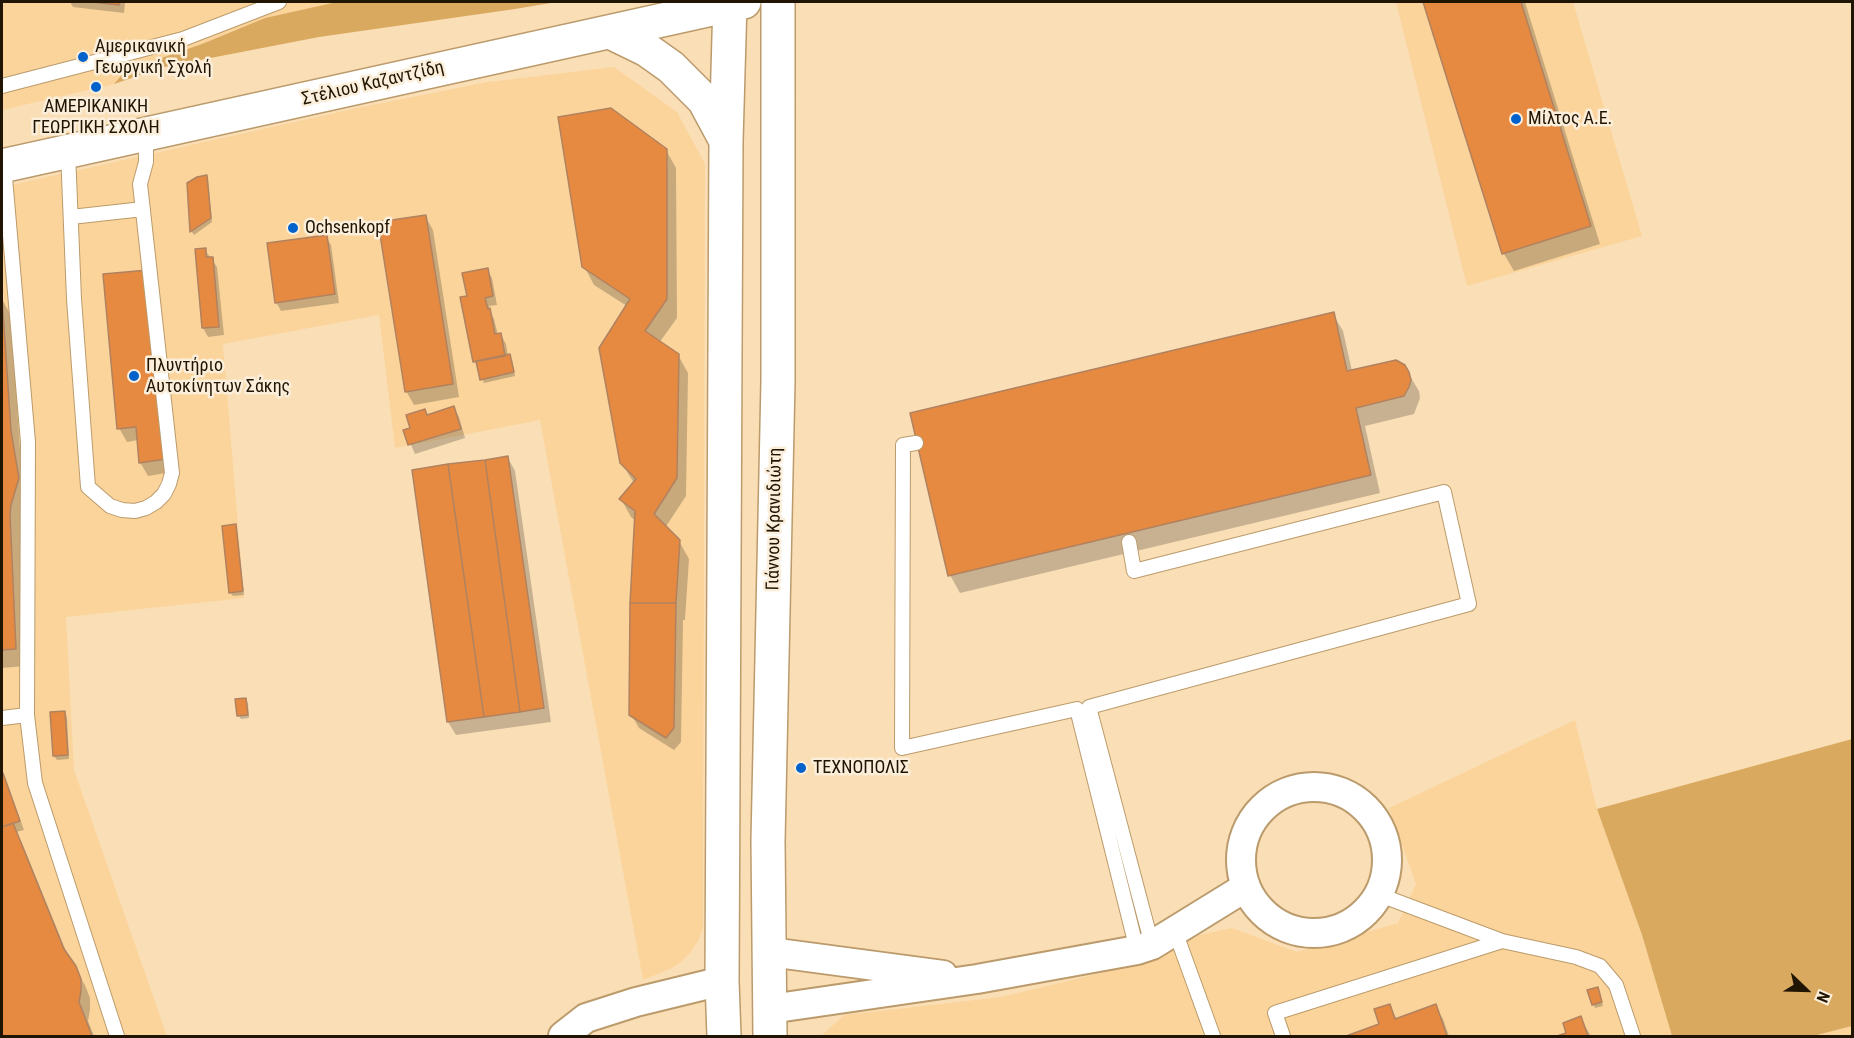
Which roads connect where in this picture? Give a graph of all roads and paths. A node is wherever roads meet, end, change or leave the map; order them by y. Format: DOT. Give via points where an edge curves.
graph roads {
  1 [pos="279,2"];
  2 [pos="778,2"];
  3 [pos="735,3"];
  4 [pos="610,32"];
  5 [pos="2,86"];
  6 [pos="143,135"];
  7 [pos="726,141"];
  8 [pos="68,152"];
  9 [pos="3,166"];
  10 [pos="143,209"];
  11 [pos="71,217"];
  12 [pos="916,443"];
  13 [pos="1129,542"];
  14 [pos="27,715"];
  15 [pos="2,718"];
  16 [pos="1246,887"];
  17 [pos="1380,895"];
  18 [pos="1502,941"];
  19 [pos="1155,942"];
  20 [pos="770,952"];
  21 [pos="977,979"];
  22 [pos="722,981"];
  23 [pos="770,1023"];
  24 [pos="117,1036"];
  25 [pos="564,1036"];
  26 [pos="724,1036"];
  27 [pos="1213,1036"];
  28 [pos="1283,1036"];
  29 [pos="1633,1036"];
  1 -- 5 [label="lane" via="183,39"];
  2 -- 20 [label="street, Γιάννου Κρανιδιώτη" via="778,381 768,841"];
  3 -- 4 [label="street, Στέλιου Καζαντζίδη"];
  3 -- 7 [label="street"];
  4 -- 6 [label="street, Στέλιου Καζαντζίδη"];
  4 -- 7 [label="street" via="671,67 704,99"];
  6 -- 8 [label="street, Στέλιου Καζαντζίδη"];
  6 -- 10 [label="lane"];
  7 -- 22 [label="street"];
  8 -- 9 [label="street, Στέλιου Καζαντζίδη"];
  8 -- 11 [label="lane"];
  9 -- 14 [label="lane" via="28,442"];
  10 -- 11 [label="lane"];
  10 -- 11 [label="lane" via="171,473 164,494 135,511 110,506 88,487"];
  12 -- 19 [label="lane" via="903,445 902,748 1077,709"];
  13 -- 19 [label="lane" via="1134,571 1444,492 1469,604 1089,707"];
  14 -- 15 [label="lane"];
  14 -- 24 [label="lane" via="35,783"];
  16 -- 17 [label="street" via="1258,908 1276,924 1299,933 1323,934 1346,927 1365,915"];
  16 -- 17 [label="street" via="1241,863 1244,839 1255,817 1272,800 1294,789 1319,787 1343,792 1356,800 1378,824 1387,847 1387,871"];
  16 -- 19 [label="street"];
  17 -- 18 [label="lane"];
  18 -- 28 [label="lane" via="1275,1013"];
  18 -- 29 [label="lane" via="1600,966 1616,985"];
  19 -- 21 [label="street"];
  19 -- 27 [label="lane"];
  20 -- 21 [label="street"];
  20 -- 23 [label="street, Γιάννου Κρανιδιώτη"];
  21 -- 23 [label="street"];
  22 -- 25 [label="street" via="586,1018"];
  22 -- 26 [label="street"];
}
